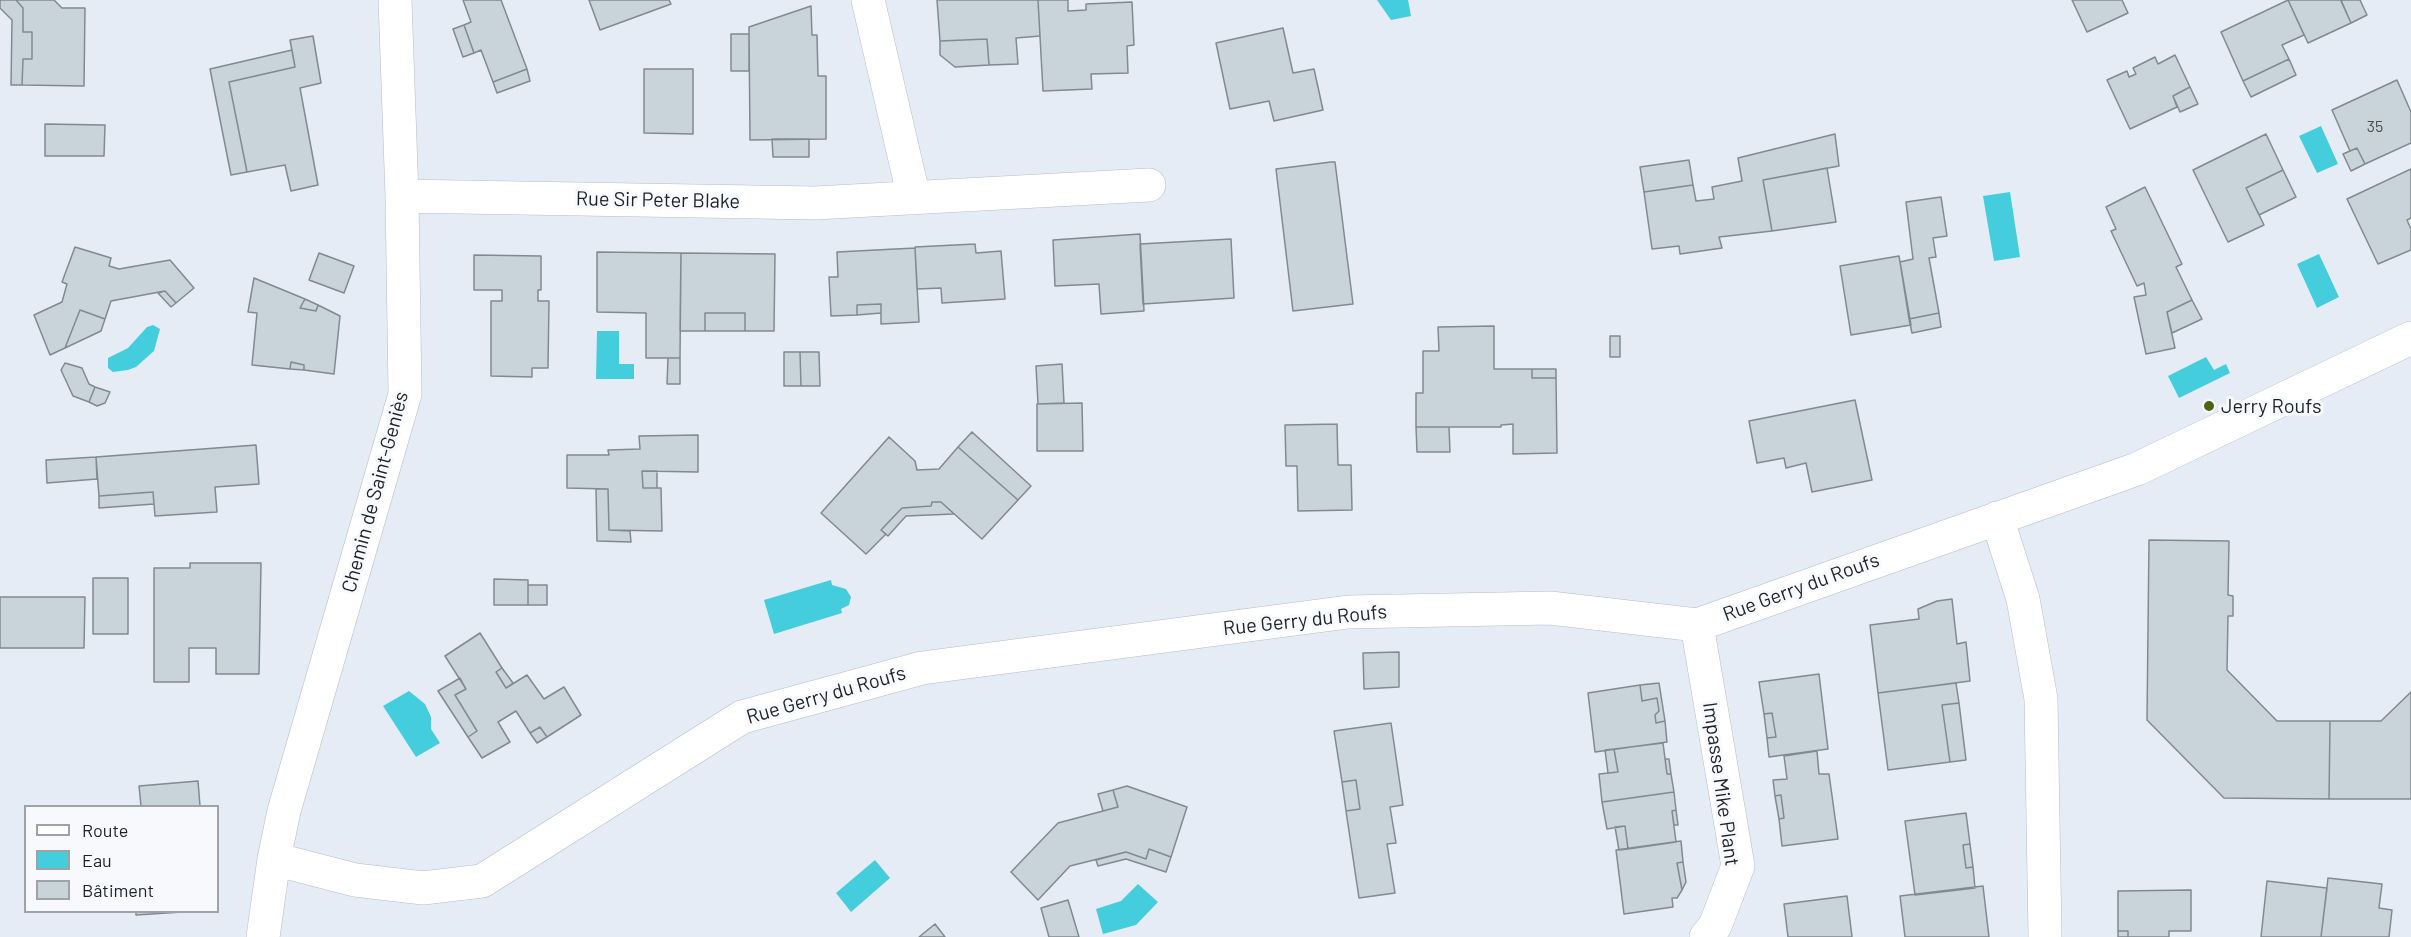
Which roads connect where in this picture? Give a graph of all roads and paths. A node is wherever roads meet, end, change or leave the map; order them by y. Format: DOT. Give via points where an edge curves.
graph roads {
  1 [pos="395,0"];
  2 [pos="868,0"];
  3 [pos="1149,185"];
  4 [pos="402,196"];
  5 [pos="914,198"];
  6 [pos="2411,338"];
  7 [pos="1998,518"];
  8 [pos="1697,625"];
  9 [pos="274,859"];
  10 [pos="262,937"];
  11 [pos="1706,937"];
  12 [pos="2045,937"];
  1 -- 4 [label="street, Chemin de Saint-Geniès"];
  2 -- 5 [label="street"];
  3 -- 5 [label="street, Rue Sir Peter Blake"];
  4 -- 5 [label="street, Rue Sir Peter Blake" via="815,203"];
  4 -- 9 [label="street, Chemin de Saint-Geniès" via="405,394 284,811"];
  6 -- 7 [label="street, Rue Gerry du Roufs" via="2137,469"];
  7 -- 8 [label="street, Rue Gerry du Roufs"];
  7 -- 12 [label="street" via="2023,599 2041,699"];
  8 -- 9 [label="street, Rue Gerry du Roufs" via="1550,608 1348,612 922,668 742,717 482,881 423,888 355,880"];
  8 -- 11 [label="street, Impasse Mike Plant" via="1738,867 1715,926"];
  9 -- 10 [label="street, Chemin de Saint-Geniès"];
}
